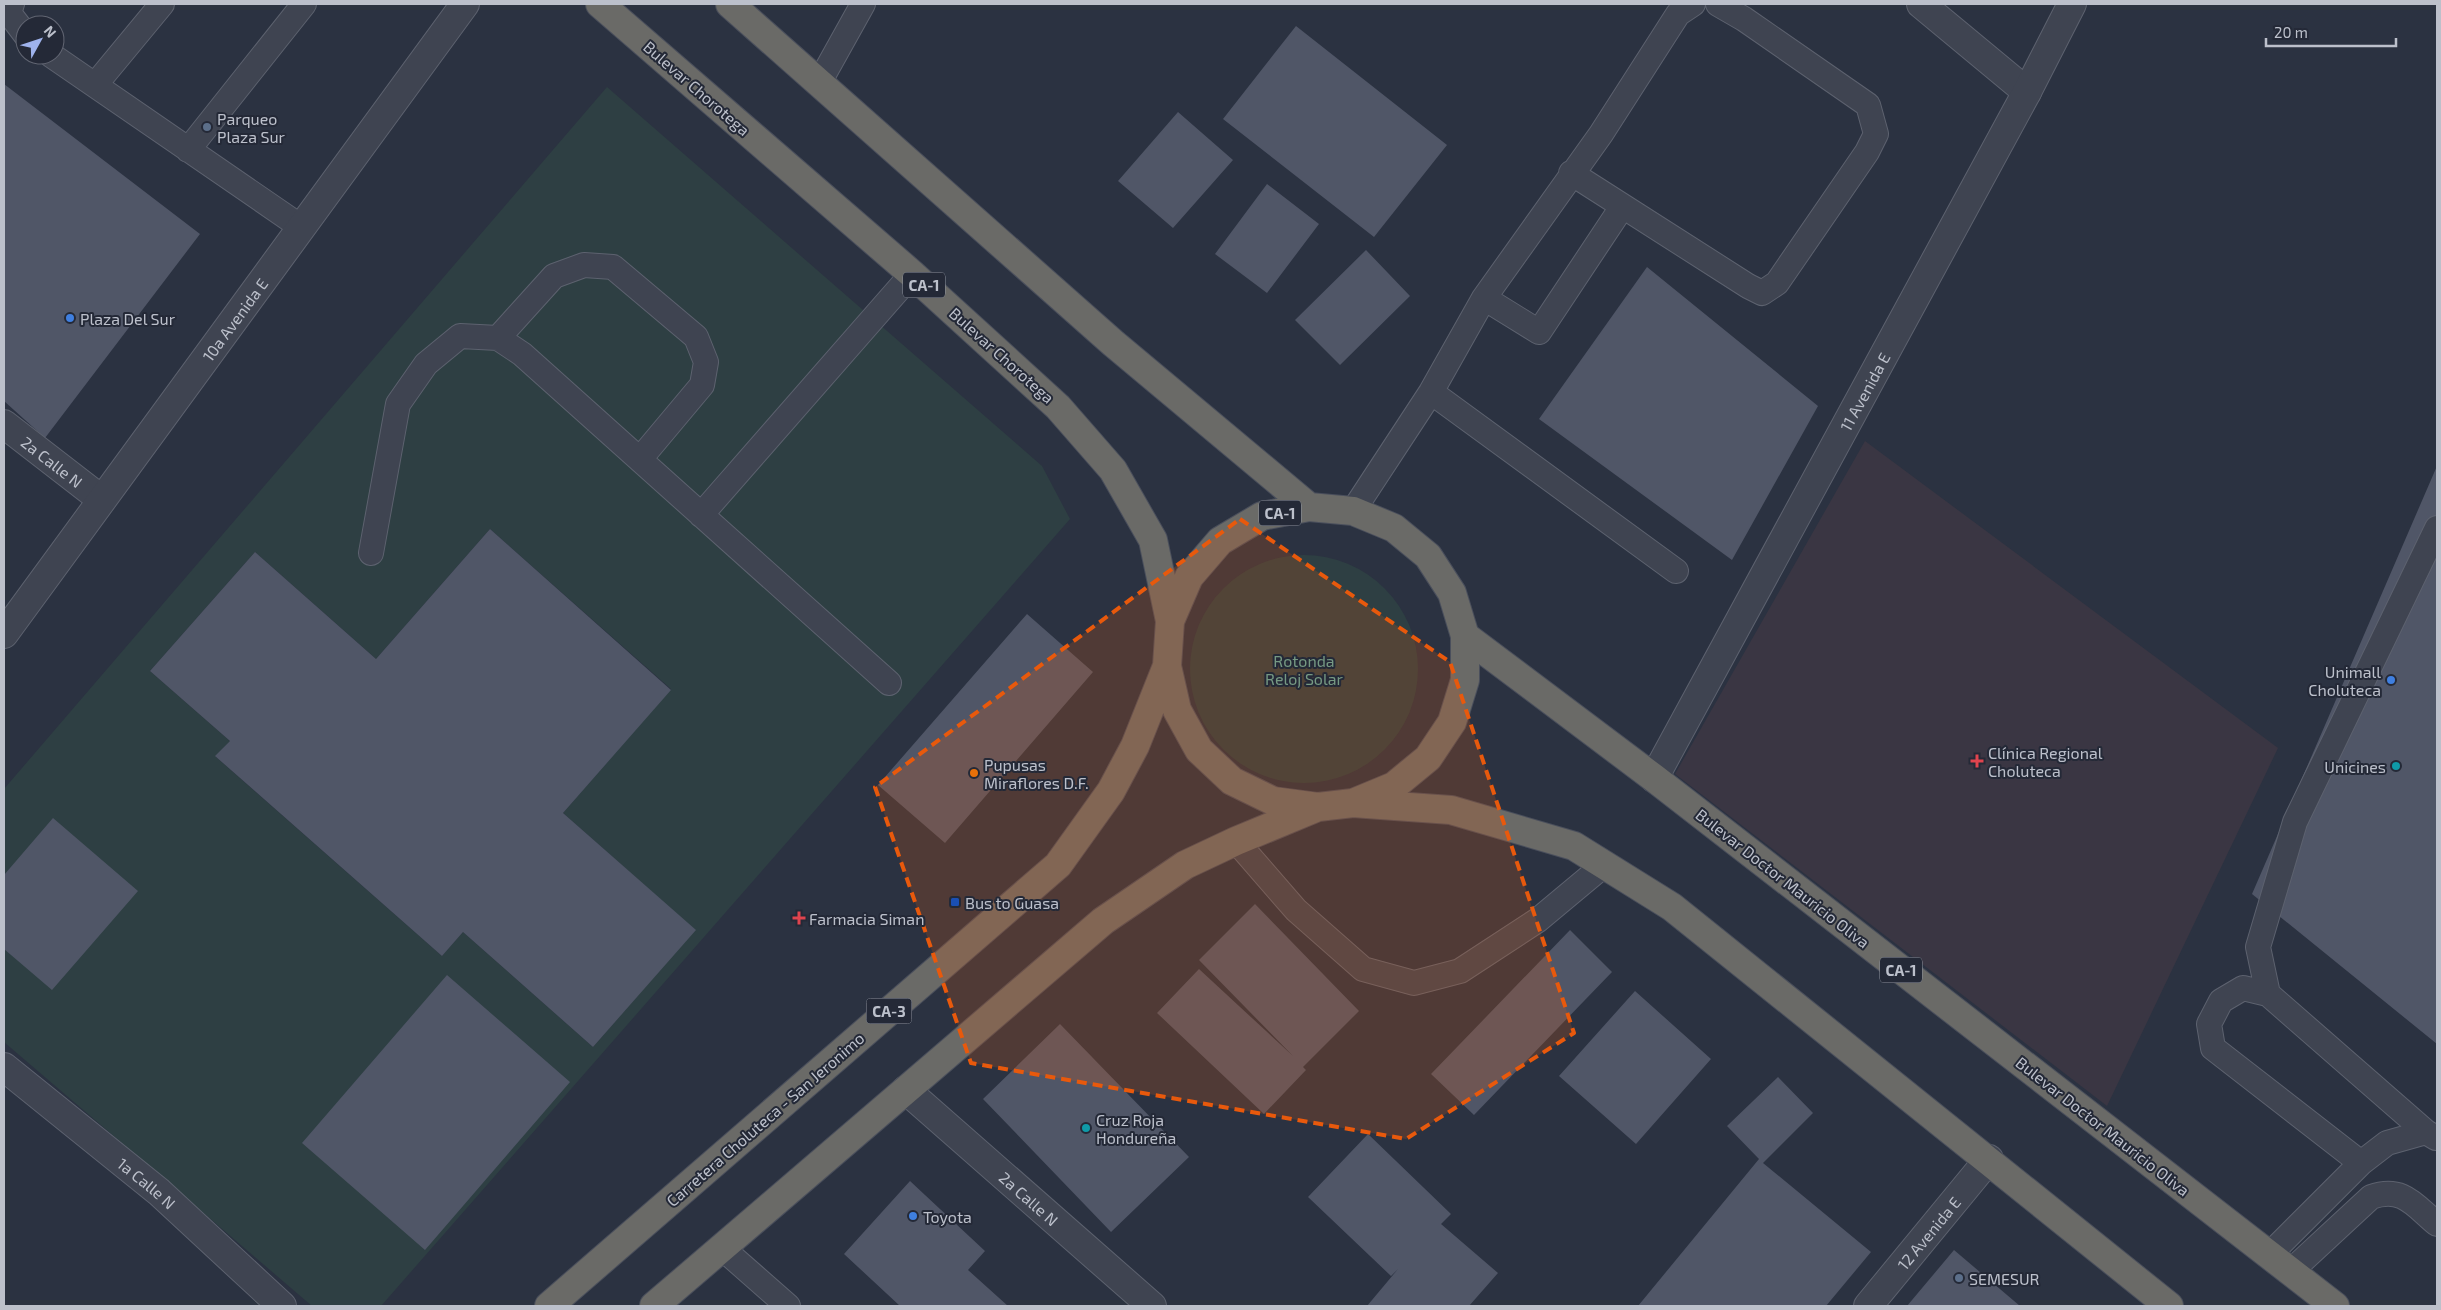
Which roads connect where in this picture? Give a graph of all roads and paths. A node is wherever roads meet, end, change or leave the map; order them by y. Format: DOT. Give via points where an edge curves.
graph roads {
  1 [pos="12,4"];
  2 [pos="162,4"];
  3 [pos="304,4"];
  4 [pos="465,4"];
  5 [pos="600,4"];
  6 [pos="730,4"];
  7 [pos="863,4"];
  8 [pos="1693,4"];
  9 [pos="1718,4"];
  10 [pos="1921,4"];
  11 [pos="2072,4"];
  12 [pos="15,20"];
  13 [pos="65,65"];
  14 [pos="819,83"];
  15 [pos="95,85"];
  16 [pos="2027,92"];
  17 [pos="188,150"];
  18 [pos="1572,173"];
  19 [pos="1622,207"];
  20 [pos="301,227"];
  21 [pos="912,274"];
  22 [pos="1484,298"];
  23 [pos="498,338"];
  24 [pos="1431,392"];
  25 [pos="4,424"];
  26 [pos="640,459"];
  27 [pos="101,499"];
  28 [pos="1309,507"];
  29 [pos="1353,511"];
  30 [pos="701,514"];
  31 [pos="2437,528"];
  32 [pos="371,553"];
  33 [pos="1676,571"];
  34 [pos="1170,622"];
  35 [pos="4,634"];
  36 [pos="1465,636"];
  37 [pos="1167,666"];
  38 [pos="889,683"];
  39 [pos="1654,778"];
  40 [pos="1353,803"];
  41 [pos="1318,807"];
  42 [pos="1236,840"];
  43 [pos="1604,865"];
  44 [pos="2268,994"];
  45 [pos="4,1067"];
  46 [pos="906,1090"];
  47 [pos="2431,1135"];
  48 [pos="1989,1159"];
  49 [pos="2361,1163"];
  50 [pos="2437,1224"];
  51 [pos="722,1248"];
  52 [pos="2269,1254"];
  53 [pos="2290,1272"];
  54 [pos="282,1306"];
  55 [pos="549,1306"];
  56 [pos="654,1306"];
  57 [pos="788,1306"];
  58 [pos="1152,1306"];
  59 [pos="1868,1306"];
  60 [pos="2169,1306"];
  61 [pos="2335,1306"];
  1 -- 12 [label="lane" via="10,13"];
  2 -- 15 [label="lane"];
  3 -- 17 [label="lane"];
  4 -- 20 [label="street, 10a Avenida E"];
  5 -- 21 [label="highway, Bulevar Chorotega / CA-1"];
  6 -- 14 [label="highway, CA-1"];
  7 -- 14 [label="lane"];
  8 -- 18 [label="lane" via="1678,14"];
  9 -- 19 [label="lane" via="1868,105 1876,134 1868,152 1777,283 1762,293"];
  10 -- 16 [label="street"];
  11 -- 16 [label="street, 11 Avenida E"];
  13 -- 15 [label="lane"];
  14 -- 28 [label="highway, CA-1" via="1114,343"];
  15 -- 17 [label="lane"];
  16 -- 39 [label="street, 11 Avenida E"];
  17 -- 20 [label="lane"];
  18 -- 19 [label="lane"];
  18 -- 22 [label="lane"];
  19 -- 22 [label="lane" via="1539,332"];
  20 -- 27 [label="street, 10a Avenida E"];
  21 -- 30 [label="lane"];
  21 -- 34 [label="highway, Bulevar Chorotega / CA-1" via="1058,407 1113,470 1152,540"];
  22 -- 24 [label="lane"];
  23 -- 26 [label="lane" via="522,354"];
  23 -- 26 [label="lane" via="554,276 584,265 613,267 696,337 706,362 702,386"];
  23 -- 32 [label="lane" via="460,336 426,364 398,404"];
  24 -- 29 [label="lane"];
  24 -- 33 [label="lane"];
  25 -- 27 [label="street, 2a Calle N"];
  26 -- 30 [label="lane"];
  27 -- 35 [label="street, 10a Avenida E"];
  28 -- 29 [label="highway, CA-1"];
  28 -- 34 [label="highway, CA-1" via="1262,516 1220,541 1189,577"];
  29 -- 36 [label="highway, CA-1" via="1394,528 1428,556 1452,593"];
  30 -- 38 [label="lane"];
  31 -- 44 [label="lane" via="2296,822 2258,947"];
  34 -- 37 [label="highway, CA-1"];
  36 -- 39 [label="highway, Bulevar Doctor Mauricio Oliva / CA-1"];
  36 -- 40 [label="highway, CA-1" via="1465,680 1452,722 1428,758 1394,786"];
  37 -- 41 [label="highway, CA-1" via="1177,710 1199,750 1232,781 1273,801"];
  37 -- 55 [label="highway, Carretera Choluteca - San Jeronimo / CA-3" via="1135,746 1111,791 1058,865"];
  39 -- 52 [label="highway, Bulevar Doctor Mauricio Oliva / CA-1"];
  40 -- 41 [label="highway, CA-1"];
  40 -- 43 [label="highway, CA-1" via="1451,810 1574,846"];
  41 -- 42 [label="highway"];
  42 -- 43 [label="lane" via="1296,910 1363,969 1414,983 1460,971 1538,920"];
  42 -- 46 [label="highway" via="1185,865 1103,921"];
  43 -- 48 [label="highway, CA-1" via="1672,907"];
  44 -- 47 [label="lane"];
  44 -- 49 [label="lane" via="2243,988 2221,1001 2209,1024 2213,1048"];
  45 -- 54 [label="street, 1a Calle N" via="159,1192"];
  46 -- 51 [label="highway"];
  46 -- 58 [label="street, 2a Calle N"];
  47 -- 49 [label="lane" via="2387,1143"];
  48 -- 59 [label="street, 12 Avenida E"];
  48 -- 60 [label="highway, CA-1"];
  49 -- 52 [label="lane"];
  50 -- 53 [label="lane" via="2405,1196 2386,1192 2371,1197"];
  51 -- 56 [label="highway"];
  51 -- 57 [label="lane"];
  52 -- 53 [label="highway, Bulevar Doctor Mauricio Oliva / CA-1"];
  53 -- 61 [label="highway, Bulevar Doctor Mauricio Oliva / CA-1"];
}
